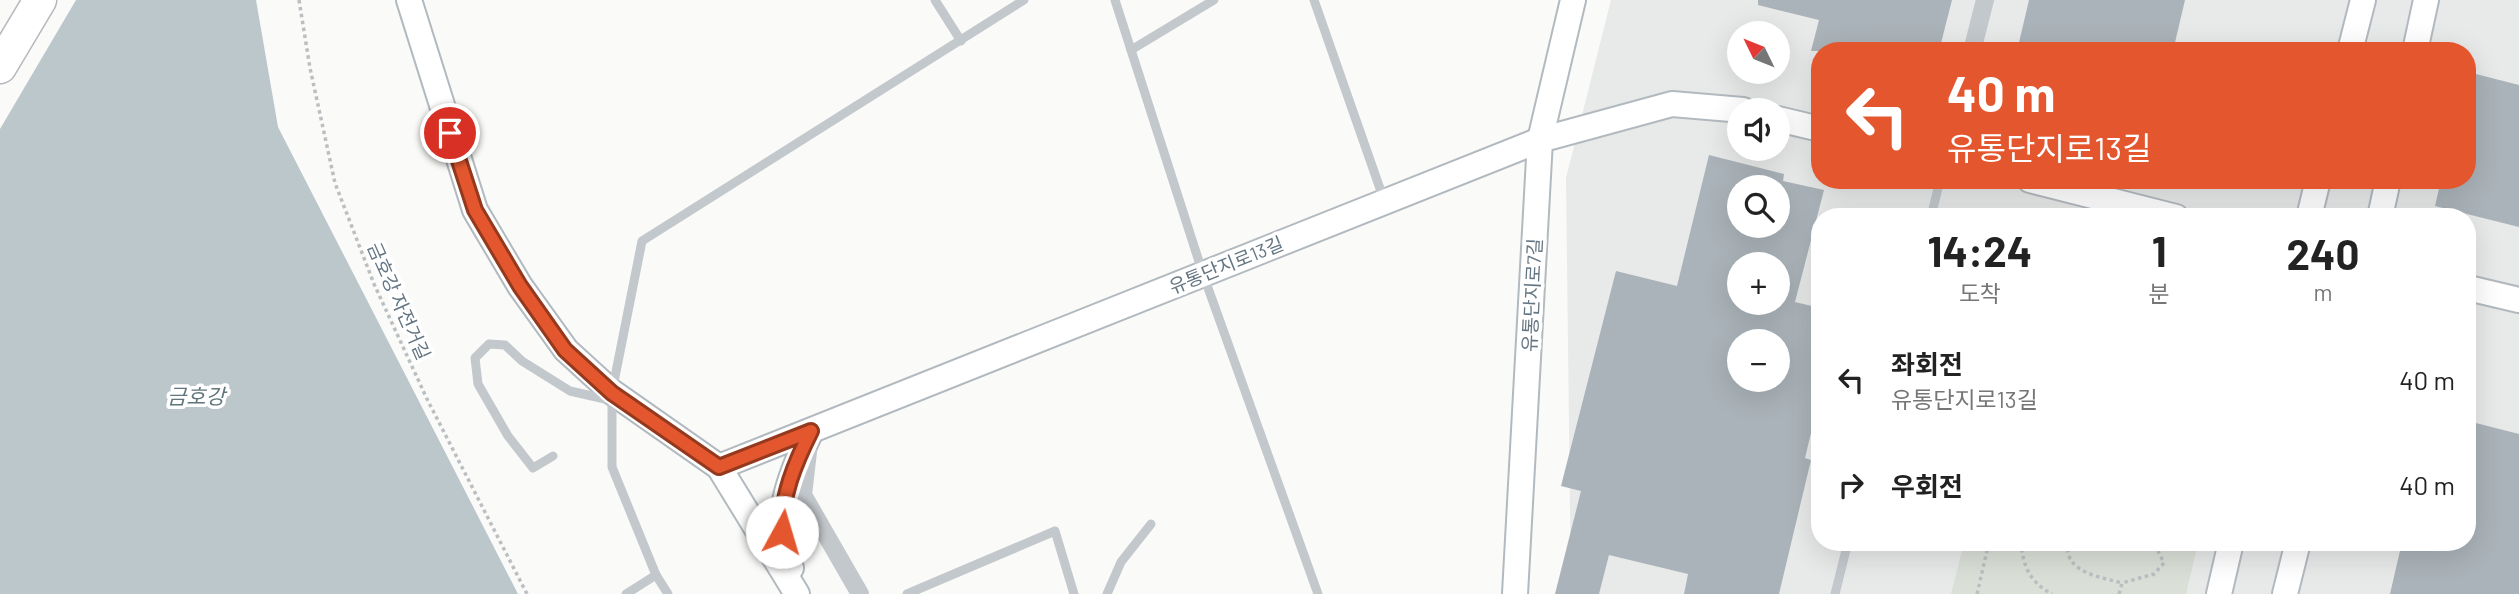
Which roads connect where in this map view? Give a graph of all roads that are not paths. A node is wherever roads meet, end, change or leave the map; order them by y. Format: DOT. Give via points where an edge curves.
graph roads {
  1 [pos="40,0"];
  2 [pos="409,0"];
  3 [pos="935,0"];
  4 [pos="1024,0"];
  5 [pos="1115,0"];
  6 [pos="1214,0"];
  7 [pos="1314,0"];
  8 [pos="1573,0"];
  9 [pos="1985,0"];
  10 [pos="2363,0"];
  11 [pos="2426,0"];
  12 [pos="961,41"];
  13 [pos="1974,42"];
  14 [pos="2352,42"];
  15 [pos="2417,42"];
  16 [pos="1131,50"];
  17 [pos="0,67"];
  18 [pos="1727,109"];
  19 [pos="1790,122"];
  20 [pos="1811,127"];
  21 [pos="1540,140"];
  22 [pos="1938,189"];
  23 [pos="2066,189"];
  24 [pos="2316,189"];
  25 [pos="2386,189"];
  26 [pos="1385,202"];
  27 [pos="1933,208"];
  28 [pos="2141,208"];
  29 [pos="2311,208"];
  30 [pos="2382,208"];
  31 [pos="1203,274"];
  32 [pos="2476,290"];
  33 [pos="2519,300"];
  34 [pos="612,393"];
  35 [pos="811,431"];
  36 [pos="553,456"];
  37 [pos="719,467"];
  38 [pos="1151,524"];
  39 [pos="1847,551"];
  40 [pos="2229,551"];
  41 [pos="2296,551"];
  42 [pos="656,575"];
  43 [pos="626,594"];
  44 [pos="668,594"];
  45 [pos="797,594"];
  46 [pos="802,594"];
  47 [pos="860,594"];
  48 [pos="907,594"];
  49 [pos="1074,594"];
  50 [pos="1107,594"];
  51 [pos="1318,594"];
  52 [pos="1515,594"];
  53 [pos="1835,594"];
  54 [pos="2219,594"];
  55 [pos="2285,594"];
  1 -- 17 [label="highway"];
  2 -- 34 [label="street" via="475,210 565,350"];
  3 -- 12 [label="lane"];
  4 -- 12 [label="lane"];
  5 -- 16 [label="lane"];
  6 -- 16 [label="lane"];
  7 -- 26 [label="lane"];
  8 -- 21 [label="street, 유통단지로7길"];
  9 -- 13 [label="street"];
  10 -- 14 [label="street"];
  11 -- 15 [label="street"];
  12 -- 34 [label="lane" via="642,241"];
  16 -- 31 [label="lane"];
  18 -- 21 [label="street, 유통단지로13길" via="1672,104"];
  19 -- 20 [label="street"];
  21 -- 26 [label="street, 유통단지로13길"];
  21 -- 52 [label="street, 유통단지로7길"];
  22 -- 27 [label="lane"];
  23 -- 28 [label="street"];
  24 -- 29 [label="street"];
  25 -- 30 [label="street"];
  26 -- 31 [label="street, 유통단지로13길"];
  31 -- 35 [label="street, 유통단지로13길"];
  31 -- 51 [label="lane"];
  32 -- 33 [label="street"];
  34 -- 36 [label="lane" via="606,399 570,391 505,345 489,344 475,358 478,384 533,468"];
  34 -- 37 [label="street"];
  34 -- 42 [label="lane" via="612,467"];
  35 -- 37 [label="street, 유통단지로13길"];
  35 -- 46 [label="street" via="794,467 782,516 783,549"];
  35 -- 47 [label="street" via="803,495"];
  37 -- 45 [label="street"];
  38 -- 50 [label="lane" via="1121,562"];
  39 -- 53 [label="lane"];
  40 -- 54 [label="street"];
  41 -- 55 [label="street"];
  42 -- 43 [label="lane"];
  42 -- 44 [label="lane"];
  48 -- 49 [label="lane" via="1055,531"];
}
